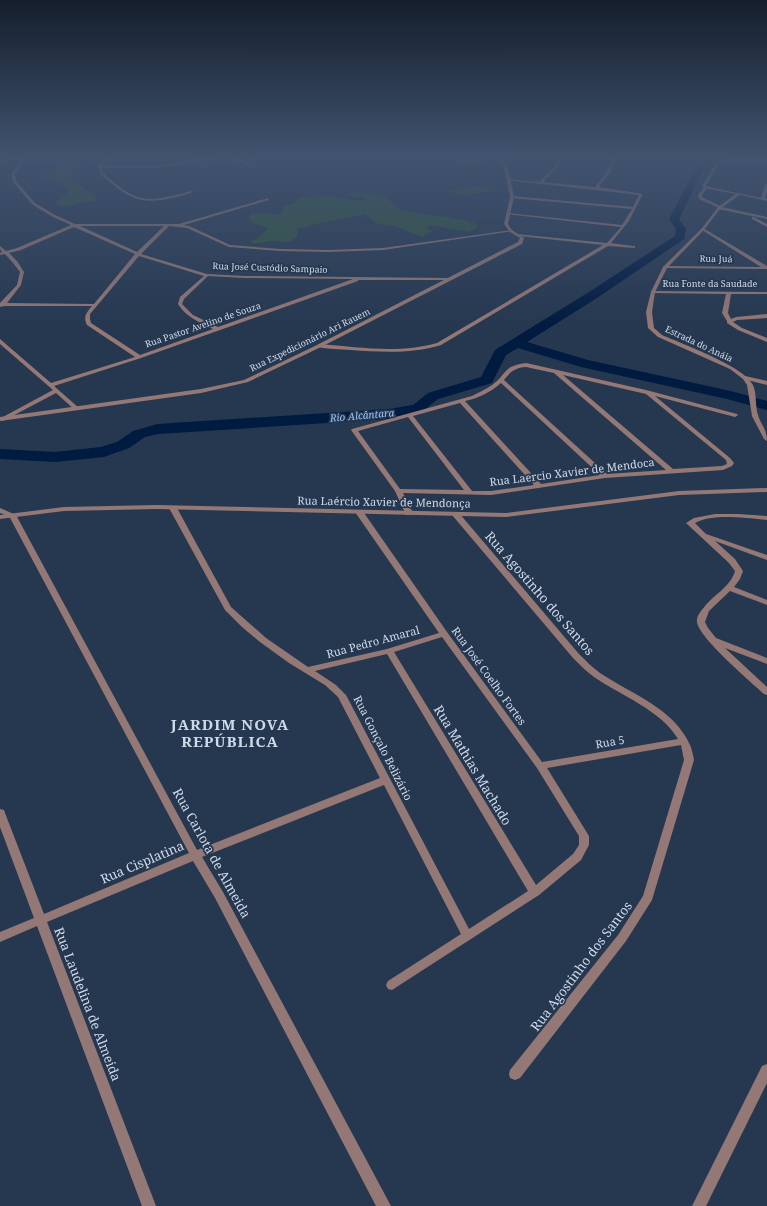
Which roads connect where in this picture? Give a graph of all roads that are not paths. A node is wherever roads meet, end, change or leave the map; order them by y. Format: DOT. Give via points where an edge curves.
graph roads {
  1 [pos="51,214"];
  2 [pos="217,214"];
  3 [pos="508,214"];
  4 [pos="511,214"];
  5 [pos="630,214"];
  6 [pos="715,214"];
  7 [pos="747,214"];
  8 [pos="748,214"];
  9 [pos="767,218"];
  10 [pos="75,225"];
  11 [pos="168,225"];
  12 [pos="178,226"];
  13 [pos="623,226"];
  14 [pos="767,226"];
  15 [pos="703,229"];
  16 [pos="511,231"];
  17 [pos="519,235"];
  18 [pos="608,244"];
  19 [pos="0,247"];
  20 [pos="633,247"];
  21 [pos="6,253"];
  22 [pos="0,254"];
  23 [pos="138,254"];
  24 [pos="665,267"];
  25 [pos="767,268"];
  26 [pos="207,275"];
  27 [pos="360,278"];
  28 [pos="450,279"];
  29 [pos="653,292"];
  30 [pos="729,293"];
  31 [pos="767,293"];
  32 [pos="94,305"];
  33 [pos="1,306"];
  34 [pos="766,316"];
  35 [pos="730,321"];
  36 [pos="217,329"];
  37 [pos="767,340"];
  38 [pos="0,341"];
  39 [pos="318,346"];
  40 [pos="139,356"];
  41 [pos="556,372"];
  42 [pos="745,378"];
  43 [pos="501,380"];
  44 [pos="767,383"];
  45 [pos="51,385"];
  46 [pos="56,391"];
  47 [pos="646,392"];
  48 [pos="462,401"];
  49 [pos="77,409"];
  50 [pos="735,414"];
  51 [pos="409,415"];
  52 [pos="2,419"];
  53 [pos="767,439"];
  54 [pos="671,471"];
  55 [pos="605,476"];
  56 [pos="539,486"];
  57 [pos="767,490"];
  58 [pos="398,491"];
  59 [pos="470,493"];
  60 [pos="173,508"];
  61 [pos="0,510"];
  62 [pos="359,512"];
  63 [pos="409,513"];
  64 [pos="456,514"];
  65 [pos="12,515"];
  66 [pos="0,517"];
  67 [pos="767,518"];
  68 [pos="702,535"];
  69 [pos="767,558"];
  70 [pos="728,587"];
  71 [pos="767,603"];
  72 [pos="444,634"];
  73 [pos="712,639"];
  74 [pos="389,651"];
  75 [pos="767,661"];
  76 [pos="307,670"];
  77 [pos="767,692"];
  78 [pos="684,741"];
  79 [pos="540,766"];
  80 [pos="386,780"];
  81 [pos="0,813"];
  82 [pos="195,855"];
  83 [pos="535,892"];
  84 [pos="40,920"];
  85 [pos="467,935"];
  86 [pos="0,937"];
  87 [pos="392,986"];
  88 [pos="767,1070"];
  89 [pos="515,1074"];
  90 [pos="148,1206"];
  91 [pos="384,1206"];
  92 [pos="699,1206"];
  1 -- 10 [label="street, Rua José Custódio Sampaio"];
  2 -- 12 [label="street"];
  3 -- 16 [label="street" via="506,224"];
  4 -- 13 [label="street"];
  5 -- 13 [label="street"];
  6 -- 15 [label="street, Estrada do Anáia"];
  7 -- 14 [label="street"];
  8 -- 9 [label="street"];
  10 -- 11 [label="street"];
  10 -- 21 [label="street"];
  10 -- 23 [label="street, Rua José Custódio Sampaio"];
  11 -- 12 [label="street"];
  11 -- 23 [label="street"];
  12 -- 16 [label="street" via="188,227 230,246 328,251 383,250"];
  13 -- 18 [label="street"];
  15 -- 24 [label="street, Estrada do Anáia"];
  15 -- 25 [label="street"];
  16 -- 17 [label="street"];
  17 -- 18 [label="street"];
  17 -- 28 [label="street, Rua Expedicionário Ari Rauem" via="522,238 520,243"];
  18 -- 20 [label="street"];
  18 -- 39 [label="street" via="435,345 406,349"];
  19 -- 21 [label="street"];
  21 -- 22 [label="street"];
  21 -- 33 [label="street" via="22,272 19,285"];
  23 -- 26 [label="street, Rua José Custódio Sampaio"];
  23 -- 32 [label="street"];
  24 -- 25 [label="street, Rua Juá"];
  24 -- 29 [label="street, Estrada do Anáia"];
  26 -- 27 [label="street, Rua José Custódio Sampaio"];
  26 -- 36 [label="street" via="182,298 180,304 188,314"];
  27 -- 28 [label="street, Rua José Custódio Sampaio"];
  27 -- 36 [label="street, Rua Pastor Avelino de Souza"];
  28 -- 39 [label="street, Rua Expedicionário Ari Rauem"];
  29 -- 30 [label="street, Rua Fonte da Saudade"];
  29 -- 42 [label="street, Estrada do Anáia" via="648,312 651,328 655,333 732,368"];
  30 -- 31 [label="street, Rua Fonte da Saudade"];
  30 -- 35 [label="street" via="726,313"];
  32 -- 33 [label="street"];
  32 -- 40 [label="street" via="88,314 89,324"];
  34 -- 35 [label="street"];
  35 -- 37 [label="street" via="731,325"];
  36 -- 40 [label="street, Rua Pastor Avelino de Souza"];
  38 -- 45 [label="street"];
  39 -- 49 [label="street, Rua Expedicionário Ari Rauem" via="260,375 233,385 201,392"];
  40 -- 45 [label="street, Rua Pastor Avelino de Souza"];
  41 -- 43 [label="street, Rua Laercio Xavier de Mendoca" via="526,365 517,366 510,369"];
  41 -- 47 [label="street, Rua Laercio Xavier de Mendoca"];
  41 -- 54 [label="street"];
  42 -- 44 [label="street"];
  42 -- 53 [label="street, Estrada do Anáia" via="753,395 755,416"];
  43 -- 48 [label="street, Rua Laercio Xavier de Mendoca" via="484,393"];
  43 -- 55 [label="street"];
  45 -- 46 [label="street"];
  46 -- 49 [label="street"];
  46 -- 52 [label="street"];
  47 -- 50 [label="street, Rua Laercio Xavier de Mendoca"];
  47 -- 54 [label="street, Rua Laercio Xavier de Mendoca" via="731,463 723,468"];
  48 -- 51 [label="street, Rua Laercio Xavier de Mendoca"];
  48 -- 56 [label="street"];
  49 -- 52 [label="street, Rua Expedicionário Ari Rauem"];
  51 -- 58 [label="street, Rua Laercio Xavier de Mendoca" via="354,430"];
  51 -- 59 [label="street"];
  54 -- 55 [label="street, Rua Laercio Xavier de Mendoca"];
  55 -- 56 [label="street, Rua Laercio Xavier de Mendoca"];
  56 -- 59 [label="street, Rua Laercio Xavier de Mendoca" via="491,493"];
  57 -- 64 [label="street, Rua Laércio Xavier de Mendonça" via="678,493 517,514"];
  58 -- 59 [label="street, Rua Laercio Xavier de Mendoca"];
  58 -- 63 [label="street, Rua Laercio Xavier de Mendoca"];
  60 -- 62 [label="street, Rua Laércio Xavier de Mendonça"];
  60 -- 65 [label="street, Rua Laércio Xavier de Mendonça" via="64,509"];
  60 -- 76 [label="street, Rua Gonçalo Belizário" via="228,608 253,633"];
  61 -- 65 [label="street"];
  62 -- 63 [label="street, Rua Laércio Xavier de Mendonça"];
  62 -- 72 [label="street, Rua José Coelho Fortes"];
  63 -- 64 [label="street, Rua Laércio Xavier de Mendonça"];
  64 -- 78 [label="street, Rua Agostinho dos Santos" via="576,656 599,676 652,708 667,720"];
  65 -- 66 [label="street, Rua Laércio Xavier de Mendonça"];
  65 -- 82 [label="street, Rua Carlota de Almeida"];
  67 -- 68 [label="street" via="708,517 691,522"];
  68 -- 69 [label="street"];
  68 -- 70 [label="street" via="732,561 739,571"];
  70 -- 71 [label="street"];
  70 -- 73 [label="street" via="712,602 701,619 702,627"];
  72 -- 74 [label="street, Rua Pedro Amaral"];
  72 -- 79 [label="street, Rua José Coelho Fortes"];
  73 -- 75 [label="street"];
  73 -- 77 [label="street"];
  74 -- 76 [label="street, Rua Pedro Amaral"];
  74 -- 83 [label="street, Rua Mathias Machado"];
  76 -- 80 [label="street, Rua Gonçalo Belizário" via="333,686 342,695"];
  78 -- 79 [label="street, Rua 5"];
  78 -- 89 [label="street, Rua Agostinho dos Santos" via="689,760 648,897 622,938"];
  79 -- 83 [label="street, Rua José Coelho Fortes" via="584,836 584,845 577,856"];
  80 -- 82 [label="street, Rua Cisplatina"];
  80 -- 85 [label="street, Rua Gonçalo Belizário"];
  81 -- 84 [label="street, Rua Laudelina de Almeida"];
  82 -- 84 [label="street, Rua Cisplatina"];
  82 -- 91 [label="street, Rua Carlota de Almeida" via="219,895"];
  83 -- 85 [label="street"];
  84 -- 86 [label="street, Rua Cisplatina"];
  84 -- 90 [label="street, Rua Laudelina de Almeida"];
  85 -- 87 [label="street"];
  88 -- 92 [label="street"];
}
